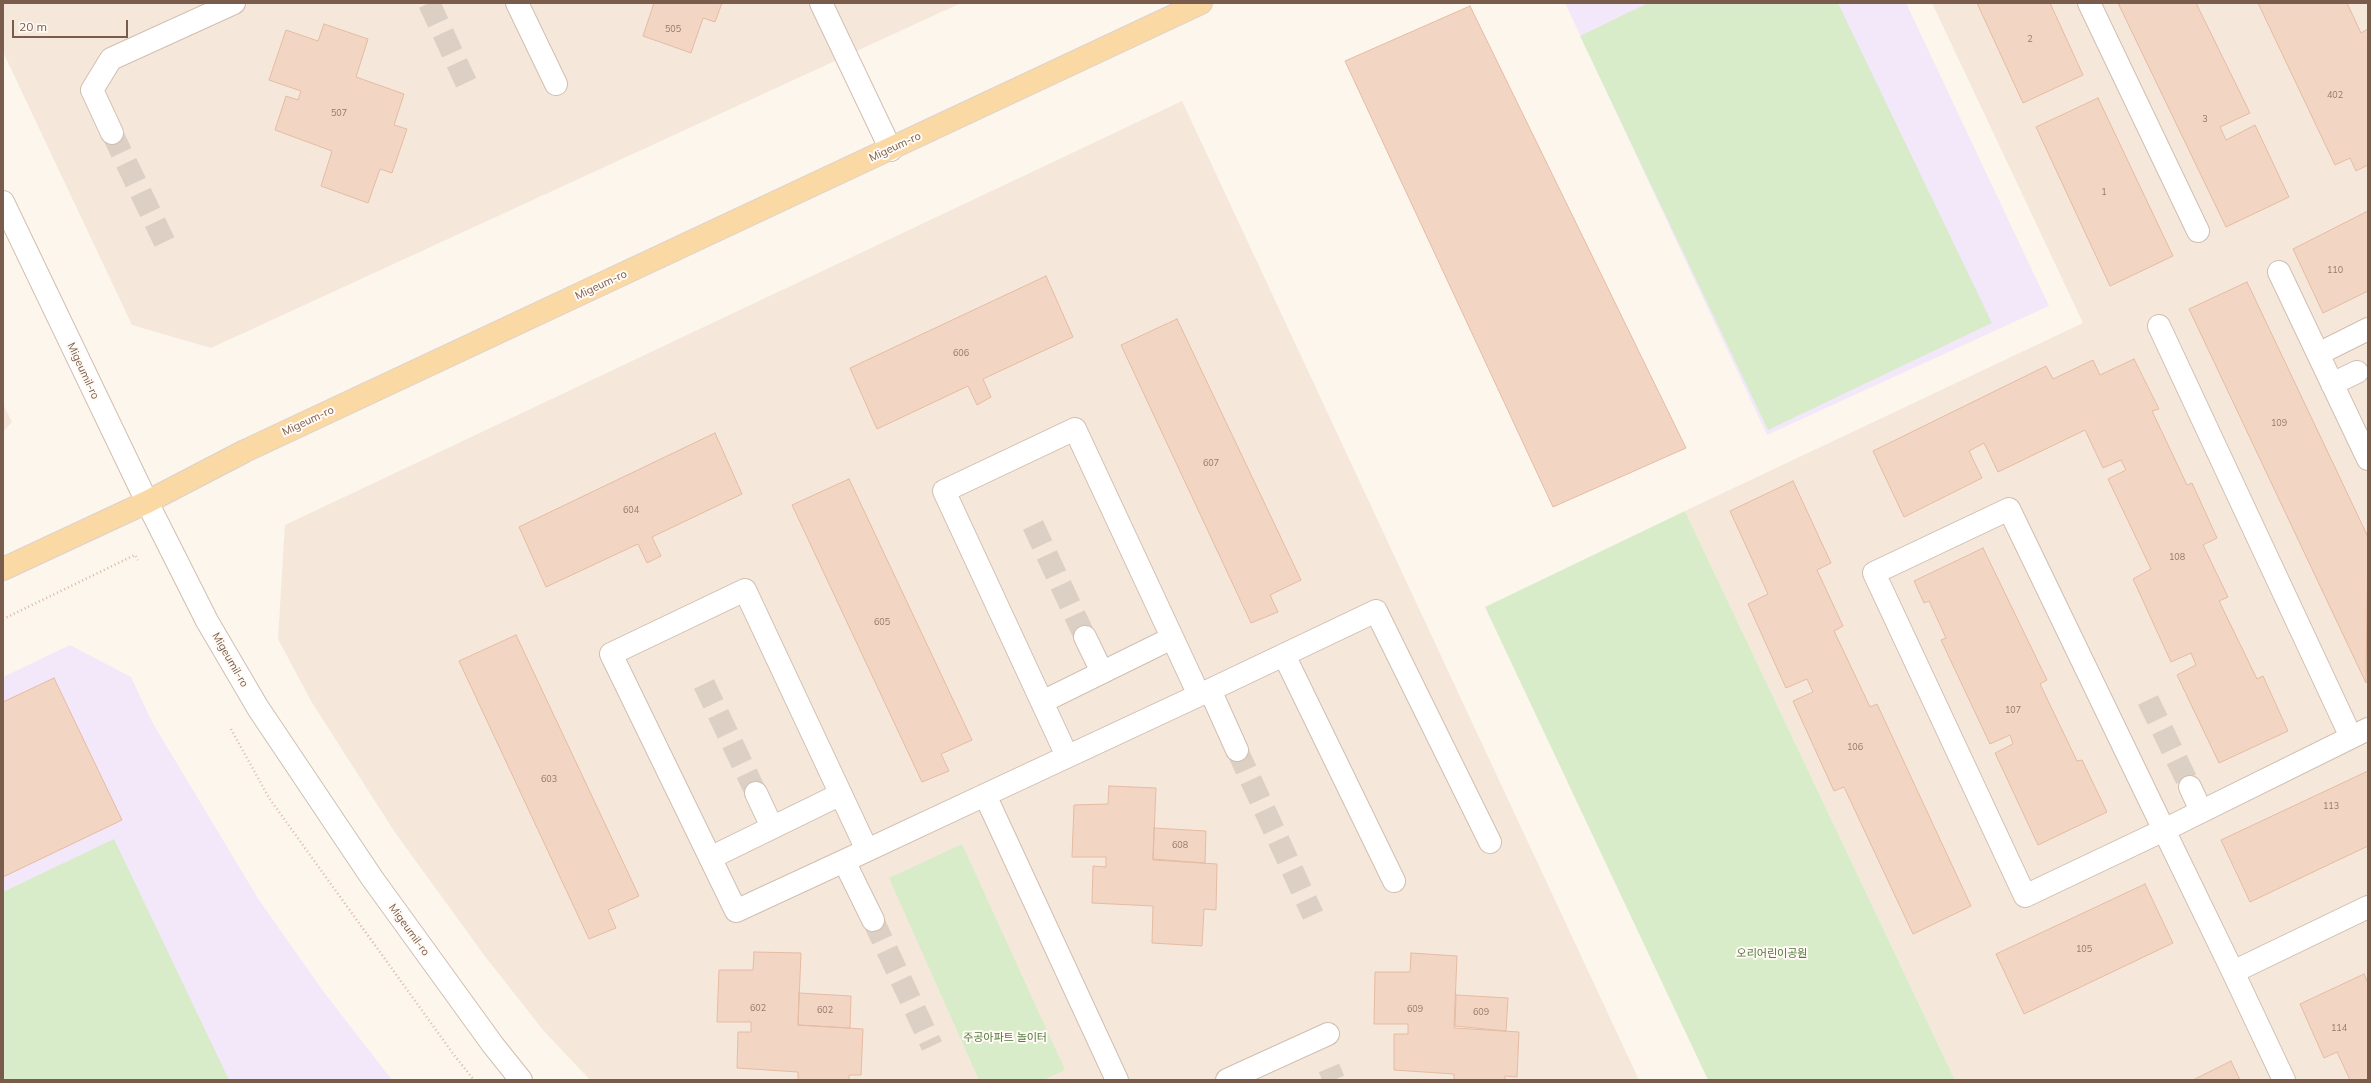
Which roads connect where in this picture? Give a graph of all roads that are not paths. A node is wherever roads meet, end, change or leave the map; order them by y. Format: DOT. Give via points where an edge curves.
graph roads {
  1 [pos="234,3"];
  2 [pos="517,3"];
  3 [pos="821,3"];
  4 [pos="1201,3"];
  5 [pos="2090,3"];
  6 [pos="556,84"];
  7 [pos="112,133"];
  8 [pos="891,150"];
  9 [pos="3,202"];
  10 [pos="2198,231"];
  11 [pos="2279,272"];
  12 [pos="2160,326"];
  13 [pos="2368,329"];
  14 [pos="2318,354"];
  15 [pos="2357,372"];
  16 [pos="2332,384"];
  17 [pos="2368,459"];
  18 [pos="147,502"];
  19 [pos="3,569"];
  20 [pos="1086,637"];
  21 [pos="1172,638"];
  22 [pos="1284,654"];
  23 [pos="1102,672"];
  24 [pos="1204,692"];
  25 [pos="1042,702"];
  26 [pos="2360,733"];
  27 [pos="1237,750"];
  28 [pos="1067,756"];
  29 [pos="2190,787"];
  30 [pos="756,793"];
  31 [pos="841,794"];
  32 [pos="985,795"];
  33 [pos="2201,811"];
  34 [pos="772,827"];
  35 [pos="2164,830"];
  36 [pos="1490,842"];
  37 [pos="867,850"];
  38 [pos="710,858"];
  39 [pos="844,861"];
  40 [pos="1394,880"];
  41 [pos="2368,907"];
  42 [pos="872,920"];
  43 [pos="2233,972"];
  44 [pos="1328,1034"];
  45 [pos="521,1080"];
  46 [pos="1118,1080"];
  47 [pos="1227,1080"];
  48 [pos="2284,1080"];
  1 -- 7 [label="street" via="111,59 92,90"];
  2 -- 6 [label="street"];
  3 -- 8 [label="street"];
  4 -- 8 [label="main road, Migeum-ro"];
  5 -- 10 [label="street"];
  8 -- 18 [label="main road, Migeum-ro" via="245,451"];
  9 -- 18 [label="street, Migeumil-ro"];
  11 -- 14 [label="street"];
  12 -- 26 [label="street"];
  13 -- 14 [label="street"];
  14 -- 16 [label="street"];
  15 -- 16 [label="street"];
  16 -- 17 [label="street"];
  18 -- 19 [label="main road, Migeum-ro"];
  18 -- 45 [label="street, Migeumil-ro" via="207,621 258,708 310,788 429,959"];
  20 -- 23 [label="street"];
  21 -- 23 [label="street"];
  21 -- 24 [label="street"];
  21 -- 25 [label="street" via="1075,429 944,491"];
  22 -- 24 [label="street"];
  22 -- 36 [label="street" via="1376,611"];
  22 -- 40 [label="street"];
  23 -- 25 [label="street"];
  24 -- 27 [label="street"];
  24 -- 28 [label="street"];
  25 -- 28 [label="street"];
  26 -- 33 [label="street"];
  28 -- 32 [label="street"];
  29 -- 33 [label="street"];
  30 -- 34 [label="street"];
  31 -- 34 [label="street"];
  31 -- 37 [label="street"];
  31 -- 38 [label="street" via="745,590 611,654"];
  32 -- 37 [label="street"];
  32 -- 46 [label="street"];
  33 -- 35 [label="street"];
  34 -- 38 [label="street"];
  35 -- 35 [label="street" via="2009,509 1874,573 2025,896"];
  35 -- 43 [label="street"];
  37 -- 39 [label="street"];
  38 -- 39 [label="street" via="736,911"];
  39 -- 42 [label="street"];
  41 -- 43 [label="street"];
  43 -- 48 [label="street"];
  44 -- 47 [label="street"];
}
